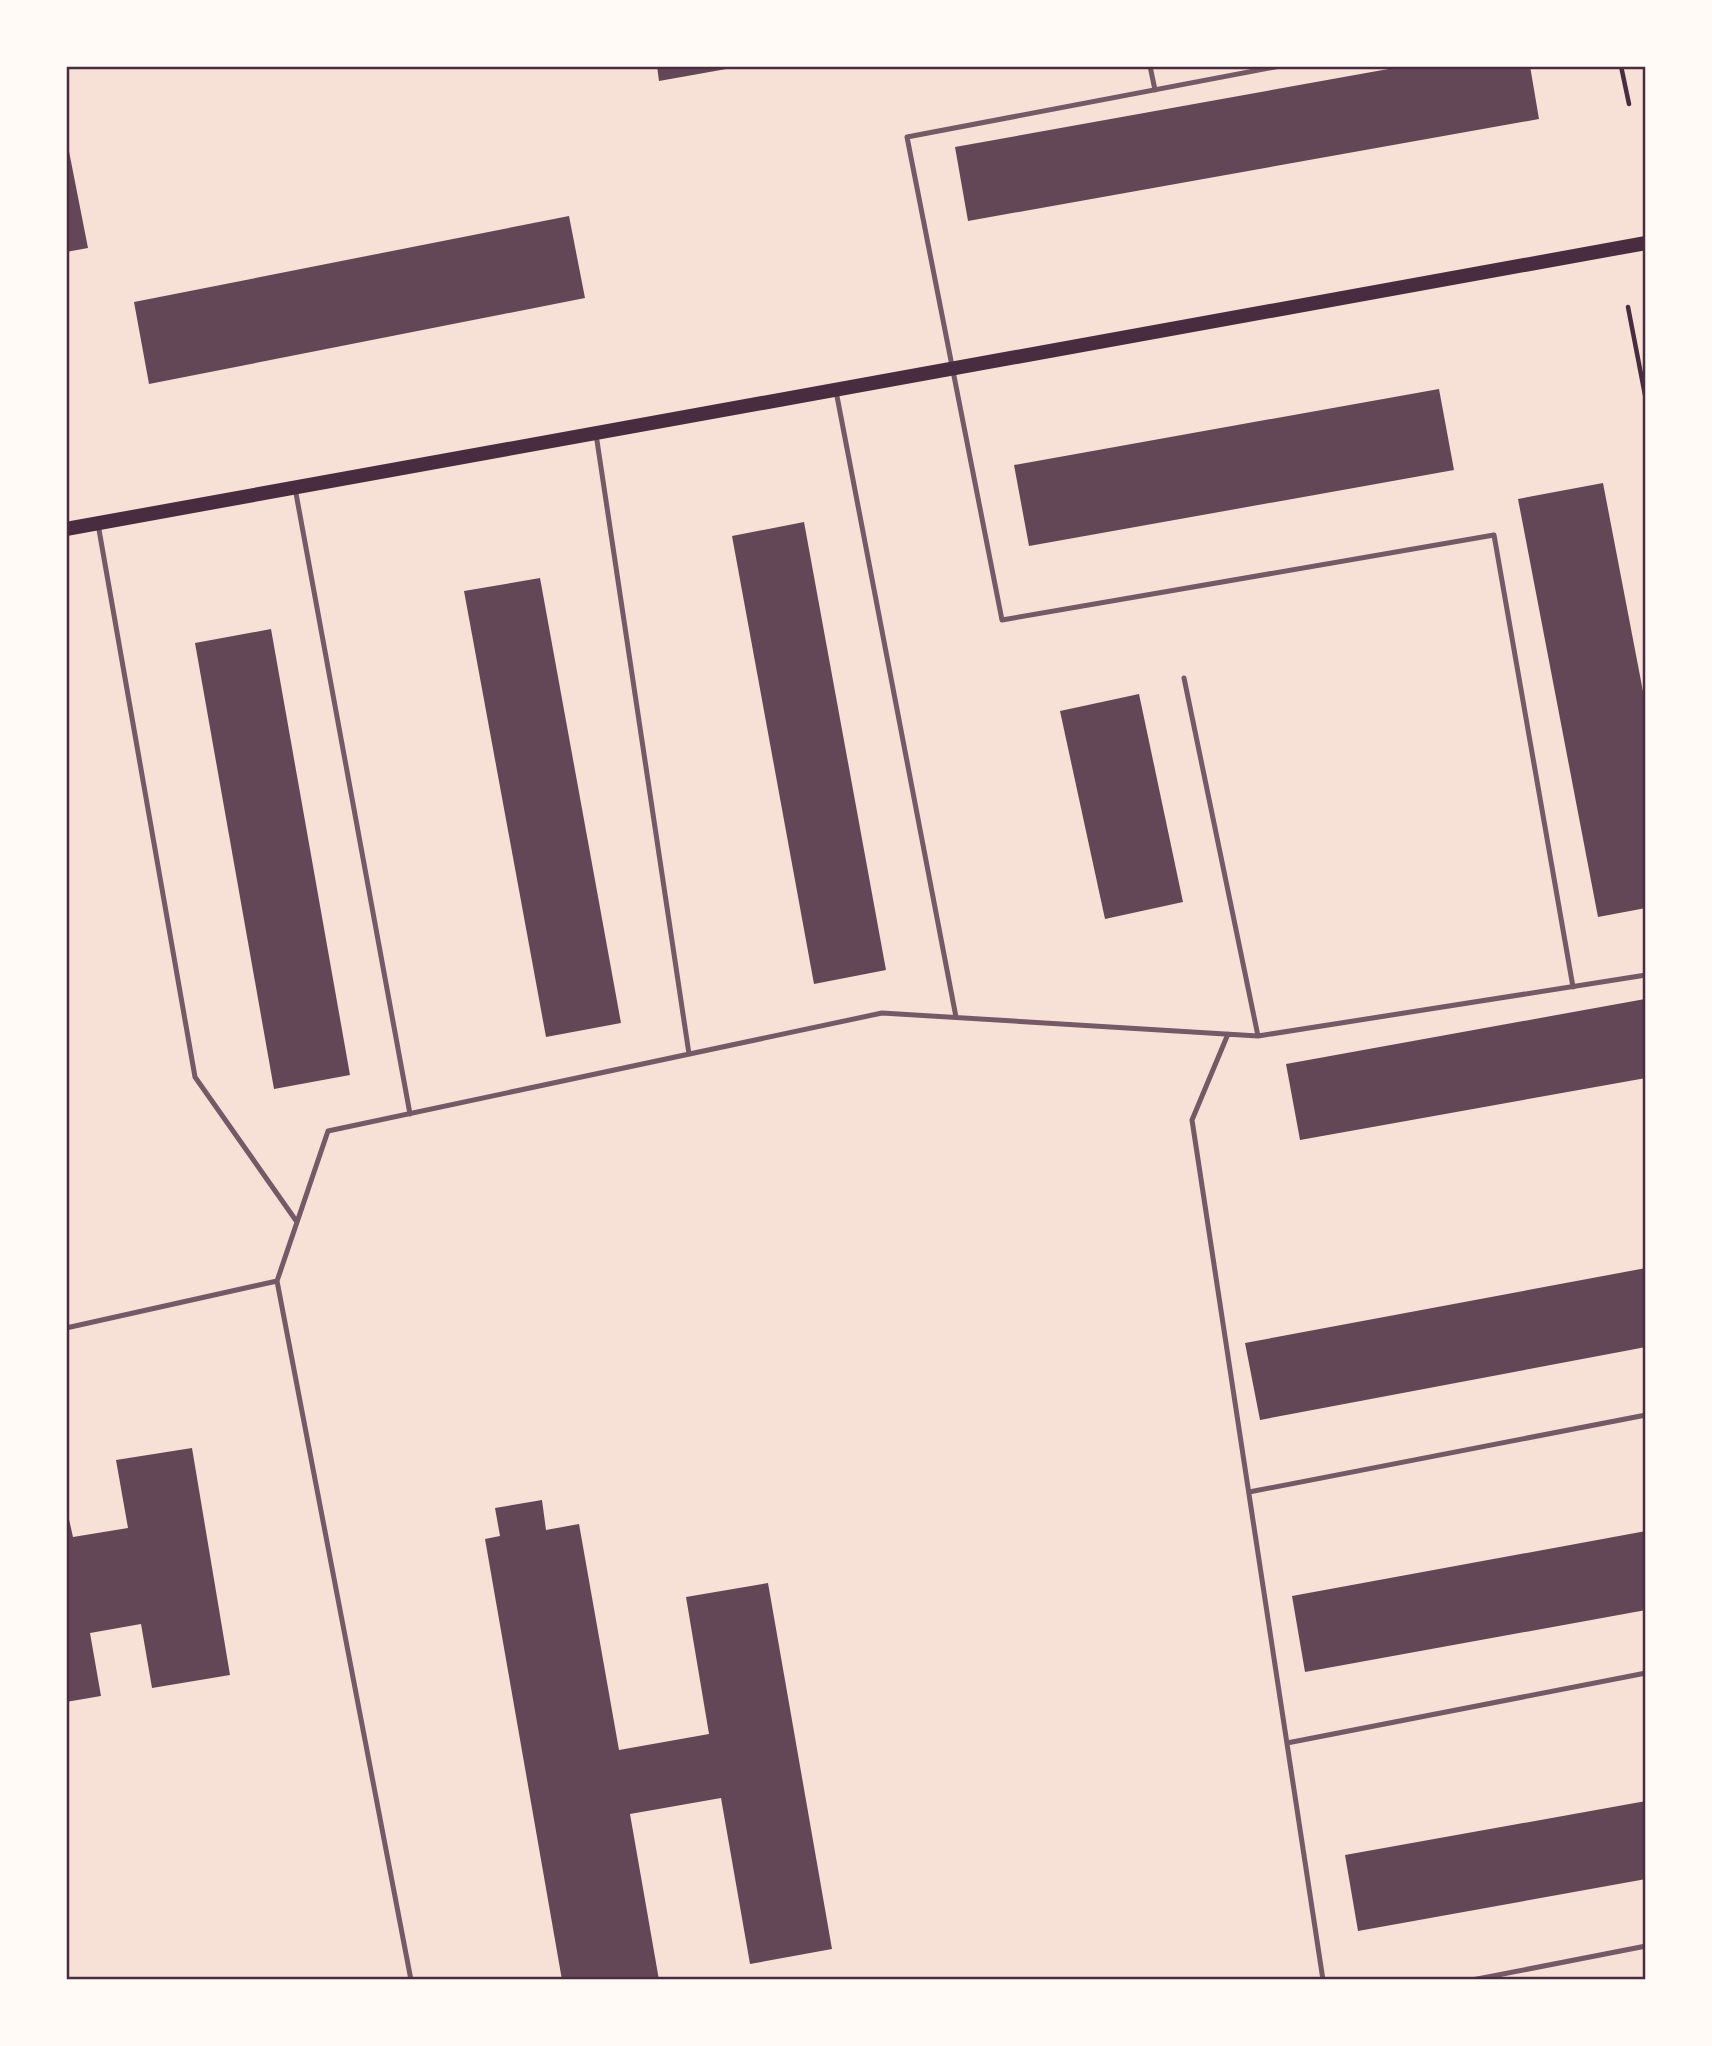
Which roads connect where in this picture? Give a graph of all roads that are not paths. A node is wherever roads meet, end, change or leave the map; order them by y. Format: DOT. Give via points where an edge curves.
graph roads {
  1 [pos="1150,66"];
  2 [pos="1280,66"];
  3 [pos="1155,90"];
  4 [pos="1646,243"];
  5 [pos="954,369"];
  6 [pos="836,390"];
  7 [pos="596,433"];
  8 [pos="295,488"];
  9 [pos="98,523"];
  10 [pos="66,529"];
  11 [pos="1184,678"];
  12 [pos="1646,975"];
  13 [pos="1573,987"];
  14 [pos="956,1017"];
  15 [pos="1227,1034"];
  16 [pos="1258,1035"];
  17 [pos="689,1054"];
  18 [pos="410,1114"];
  19 [pos="297,1222"];
  20 [pos="277,1281"];
  21 [pos="66,1328"];
  22 [pos="1646,1415"];
  23 [pos="1248,1492"];
  24 [pos="1646,1673"];
  25 [pos="1287,1743"];
  26 [pos="1646,1946"];
  27 [pos="411,1979"];
  28 [pos="1323,1979"];
  29 [pos="1472,1979"];
  1 -- 3 [label="lane"];
  2 -- 3 [label="lane"];
  3 -- 5 [label="lane" via="906,137"];
  4 -- 5 [label="main road"];
  5 -- 6 [label="main road"];
  5 -- 13 [label="lane" via="1002,620 1494,535"];
  6 -- 7 [label="main road"];
  6 -- 14 [label="lane"];
  7 -- 8 [label="main road"];
  7 -- 17 [label="lane"];
  8 -- 9 [label="main road"];
  8 -- 18 [label="lane"];
  9 -- 10 [label="main road"];
  9 -- 19 [label="lane" via="195,1077"];
  11 -- 16 [label="lane"];
  12 -- 13 [label="lane"];
  13 -- 16 [label="lane"];
  14 -- 15 [label="lane"];
  14 -- 17 [label="lane" via="881,1013"];
  15 -- 16 [label="lane"];
  15 -- 23 [label="lane" via="1192,1120"];
  17 -- 18 [label="lane"];
  18 -- 19 [label="lane" via="328,1131"];
  19 -- 20 [label="lane"];
  20 -- 21 [label="lane"];
  20 -- 27 [label="lane"];
  22 -- 23 [label="lane"];
  23 -- 25 [label="lane"];
  24 -- 25 [label="lane"];
  25 -- 28 [label="lane"];
  26 -- 29 [label="lane"];
}
